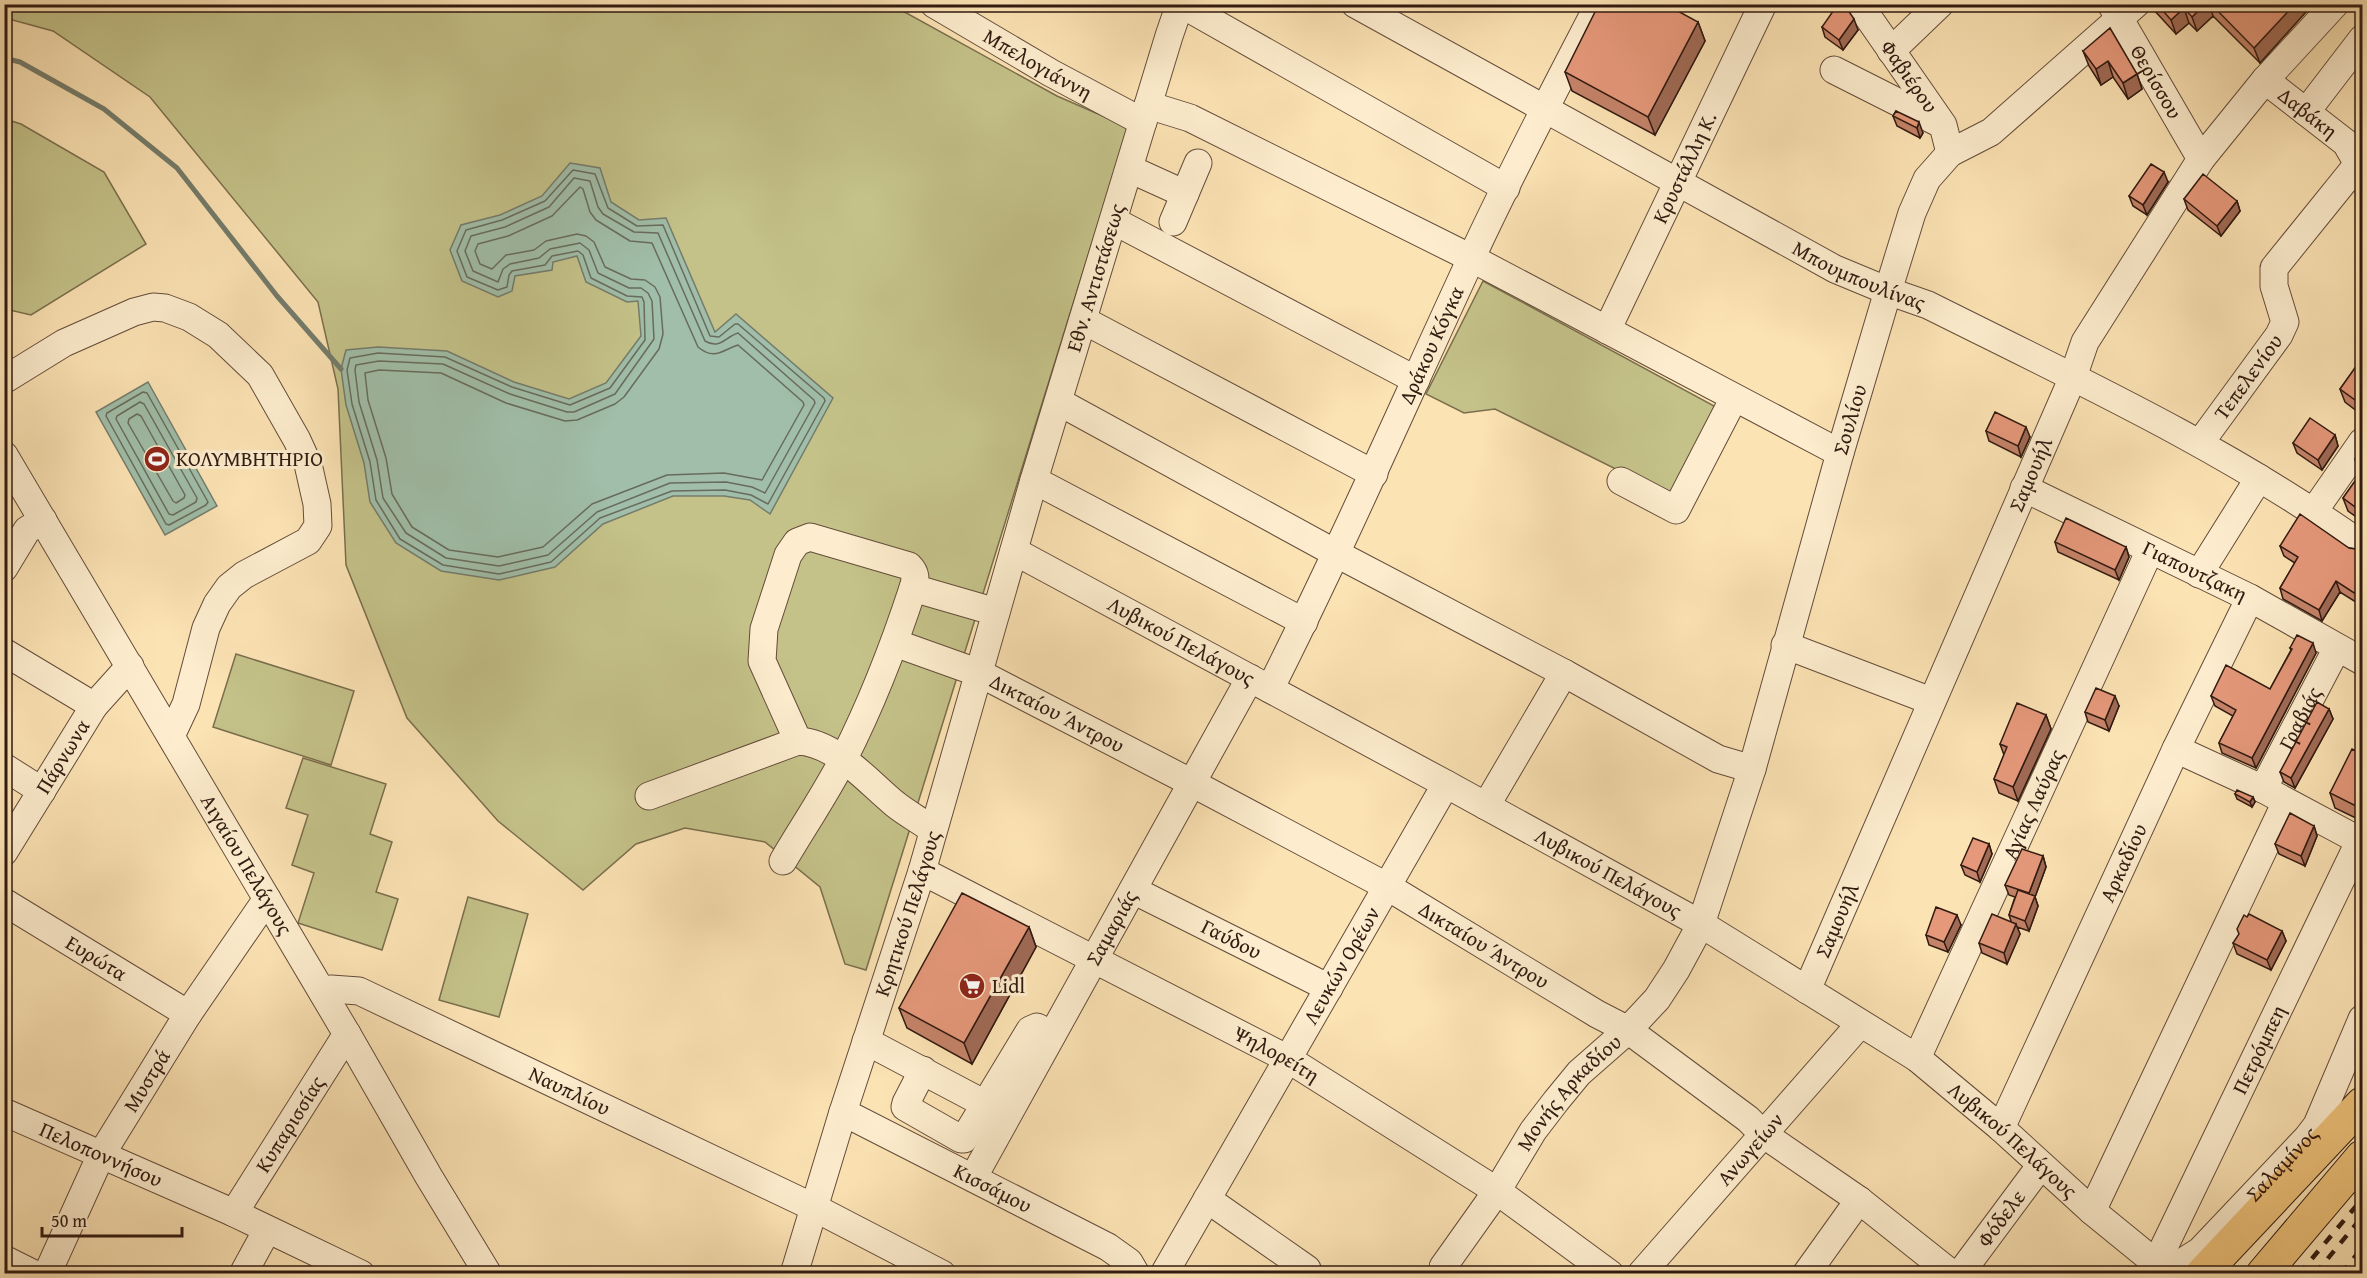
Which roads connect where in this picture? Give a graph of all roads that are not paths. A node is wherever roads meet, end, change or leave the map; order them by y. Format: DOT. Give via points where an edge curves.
graph roads {
  1 [pos="934,4"];
  2 [pos="1181,4"];
  3 [pos="1355,4"];
  4 [pos="1599,4"];
  5 [pos="1763,4"];
  6 [pos="1858,4"];
  7 [pos="1940,4"];
  8 [pos="2335,4"];
  9 [pos="2122,10"];
  10 [pos="2362,39"];
  11 [pos="1891,51"];
  12 [pos="1834,70"];
  13 [pos="2265,80"];
  14 [pos="1544,110"];
  15 [pos="2306,112"];
  16 [pos="1146,113"];
  17 [pos="1943,125"];
  18 [pos="1950,153"];
  19 [pos="2201,159"];
  20 [pos="1198,163"];
  21 [pos="2361,167"];
  22 [pos="1130,169"];
  23 [pos="1678,181"];
  24 [pos="1506,188"];
  25 [pos="1185,194"];
  26 [pos="1114,221"];
  27 [pos="1173,222"];
  28 [pos="1471,258"];
  29 [pos="1888,291"];
  30 [pos="1083,320"];
  31 [pos="1607,330"];
  32 [pos="2073,377"];
  33 [pos="4,380"];
  34 [pos="1416,380"];
  35 [pos="1734,398"];
  36 [pos="1059,402"];
  37 [pos="2362,442"];
  38 [pos="2200,443"];
  39 [pos="1840,453"];
  40 [pos="4,455"];
  41 [pos="1374,474"];
  42 [pos="2259,478"];
  43 [pos="1034,480"];
  44 [pos="1621,481"];
  45 [pos="2024,488"];
  46 [pos="2314,511"];
  47 [pos="43,520"];
  48 [pos="2362,545"];
  49 [pos="2150,550"];
  50 [pos="1014,551"];
  51 [pos="1337,554"];
  52 [pos="4,568"];
  53 [pos="2199,573"];
  54 [pos="913,588"];
  55 [pos="2250,598"];
  56 [pos="996,612"];
  57 [pos="1304,622"];
  58 [pos="895,643"];
  59 [pos="1785,645"];
  60 [pos="2337,648"];
  61 [pos="4,652"];
  62 [pos="2362,661"];
  63 [pos="129,666"];
  64 [pos="979,673"];
  65 [pos="1564,673"];
  66 [pos="1260,684"];
  67 [pos="1931,701"];
  68 [pos="94,706"];
  69 [pos="171,736"];
  70 [pos="798,741"];
  71 [pos="2176,749"];
  72 [pos="843,760"];
  73 [pos="4,767"];
  74 [pos="1752,769"];
  75 [pos="1192,783"];
  76 [pos="1446,784"];
  77 [pos="42,791"];
  78 [pos="650,796"];
  79 [pos="2275,796"];
  80 [pos="1486,806"];
  81 [pos="933,830"];
  82 [pos="2362,839"];
  83 [pos="4,852"];
  84 [pos="783,861"];
  85 [pos="922,871"];
  86 [pos="1388,888"];
  87 [pos="1132,890"];
  88 [pos="267,899"];
  89 [pos="4,902"];
  90 [pos="1701,924"];
  91 [pos="1095,958"];
  92 [pos="1329,988"];
  93 [pos="1807,990"];
  94 [pos="323,993"];
  95 [pos="188,1014"];
  96 [pos="2362,1019"];
  97 [pos="1860,1024"];
  98 [pos="1628,1030"];
  99 [pos="347,1034"];
  100 [pos="1052,1035"];
  101 [pos="866,1041"];
  102 [pos="1288,1059"];
  103 [pos="1917,1059"];
  104 [pos="923,1070"];
  105 [pos="985,1104"];
  106 [pos="2362,1104"];
  107 [pos="4,1112"];
  108 [pos="843,1112"];
  109 [pos="2001,1128"];
  110 [pos="1762,1134"];
  111 [pos="101,1155"];
  112 [pos="2362,1157"];
  113 [pos="2042,1165"];
  114 [pos="973,1178"];
  115 [pos="1497,1191"];
  116 [pos="1207,1198"];
  117 [pos="1859,1200"];
  118 [pos="813,1207"];
  119 [pos="2092,1210"];
  120 [pos="234,1213"];
  121 [pos="267,1230"];
  122 [pos="4,1259"];
  123 [pos="1443,1267"];
  124 [pos="1307,1269"];
  125 [pos="2154,1269"];
  126 [pos="34,1274"];
  127 [pos="47,1274"];
  128 [pos="243,1274"];
  129 [pos="362,1274"];
  130 [pos="488,1274"];
  131 [pos="795,1274"];
  132 [pos="942,1274"];
  133 [pos="1136,1274"];
  134 [pos="1164,1274"];
  135 [pos="1610,1274"];
  136 [pos="1641,1274"];
  137 [pos="1806,1274"];
  138 [pos="1952,1274"];
  139 [pos="1960,1274"];
  140 [pos="2202,1274"];
  141 [pos="2263,1274"];
  1 -- 16 [label="street, Μπελογιάννη" via="1051,73"];
  2 -- 16 [label="street, Εθν. Αντιστάσεως"];
  2 -- 24 [label="street"];
  3 -- 14 [label="street, Μπουμπουλίνας"];
  4 -- 14 [label="street, Δράκου Κόγκα"];
  5 -- 23 [label="street, Κρυστάλλη Κ."];
  6 -- 11 [label="street, Φαβιέρου"];
  7 -- 11 [label="street"];
  8 -- 13 [label="street, Σαμουήλ"];
  9 -- 18 [label="street, Σουλίου" via="1991,132"];
  9 -- 19 [label="street, Θερίσσου"];
  10 -- 15 [label="street"];
  11 -- 17 [label="street, Φαβιέρου"];
  12 -- 17 [label="street"];
  13 -- 15 [label="street, Δαβάκη"];
  13 -- 19 [label="street, Σαμουήλ"];
  14 -- 23 [label="street, Μπουμπουλίνας"];
  14 -- 24 [label="street, Δράκου Κόγκα"];
  15 -- 21 [label="street, Δαβάκη" via="2346,143"];
  16 -- 22 [label="street, Εθν. Αντιστάσεως"];
  16 -- 28 [label="street, Μπελογιάννη" via="1190,118"];
  17 -- 18 [label="street, Φαβιέρου"];
  18 -- 29 [label="street, Σουλίου" via="1927,179"];
  19 -- 32 [label="street, Σαμουήλ" via="2085,342"];
  20 -- 25 [label="street"];
  21 -- 38 [label="street, Τεπελενίου" via="2274,268 2274,285 2284,322 2279,335"];
  22 -- 25 [label="street"];
  22 -- 26 [label="street, Εθν. Αντιστάσεως"];
  23 -- 29 [label="street, Μπουμπουλίνας" via="1835,269"];
  23 -- 31 [label="street, Κρυστάλλη Κ."];
  24 -- 28 [label="street, Δράκου Κόγκα"];
  25 -- 27 [label="street"];
  26 -- 30 [label="street, Εθν. Αντιστάσεως"];
  26 -- 34 [label="street"];
  28 -- 31 [label="street, Μπελογιάννη"];
  28 -- 34 [label="street, Δράκου Κόγκα"];
  29 -- 32 [label="street, Μπουμπουλίνας" via="1928,305"];
  29 -- 39 [label="street, Σουλίου"];
  30 -- 36 [label="street, Εθν. Αντιστάσεως"];
  30 -- 41 [label="street"];
  31 -- 35 [label="street, Μπελογιάννη"];
  32 -- 38 [label="street, Μπουμπουλίνας"];
  32 -- 45 [label="street, Σαμουήλ"];
  33 -- 69 [label="street" via="64,343 134,312 165,308 218,335 260,375 297,440 308,464 318,526 308,541 244,575 217,604 206,628 186,704"];
  34 -- 41 [label="street, Δράκου Κόγκα"];
  35 -- 39 [label="street, Μπελογιάννη"];
  35 -- 44 [label="street" via="1676,510"];
  36 -- 43 [label="street, Εθν. Αντιστάσεως"];
  36 -- 51 [label="street"];
  37 -- 46 [label="street"];
  38 -- 42 [label="street, Μπουμπουλίνας"];
  39 -- 59 [label="street, Σουλίου"];
  40 -- 47 [label="street, Αιγαίου Πελάγους"];
  41 -- 51 [label="street, Δράκου Κόγκα"];
  42 -- 46 [label="street, Μπουμπουλίνας"];
  42 -- 53 [label="street"];
  43 -- 50 [label="street, Εθν. Αντιστάσεως"];
  43 -- 57 [label="street"];
  45 -- 49 [label="street, Γιαπουτζακη"];
  45 -- 67 [label="street, Σαμουήλ"];
  46 -- 48 [label="street, Μπουμπουλίνας"];
  47 -- 52 [label="street" via="27,530"];
  47 -- 63 [label="street, Αιγαίου Πελάγους"];
  49 -- 53 [label="street, Γιαπουτζακη"];
  49 -- 103 [label="street, Αγίας Λαύρας"];
  50 -- 56 [label="street, Κρητικού Πελάγους"];
  50 -- 66 [label="street, Λυβικού Πελάγους"];
  51 -- 57 [label="street, Δράκου Κόγκα"];
  51 -- 65 [label="street"];
  53 -- 55 [label="street, Γιαπουτζακη"];
  54 -- 56 [label="street"];
  54 -- 58 [label="street"];
  54 -- 70 [label="street" via="916,579 909,566 810,537 797,542 788,555 764,629 762,661"];
  55 -- 60 [label="street, Γιαπουτζακη"];
  55 -- 71 [label="street, Αρκαδίου"];
  56 -- 64 [label="street, Κρητικού Πελάγους"];
  57 -- 66 [label="street, Δράκου Κόγκα"];
  58 -- 64 [label="street, Δικταίου Άντρου"];
  58 -- 72 [label="street"];
  59 -- 67 [label="street"];
  59 -- 74 [label="street, Σουλίου"];
  60 -- 62 [label="street, Γιαπουτζακη"];
  60 -- 79 [label="street, Γραβιάς"];
  61 -- 68 [label="street"];
  63 -- 68 [label="street, Πάρνωνα"];
  63 -- 69 [label="street, Αιγαίου Πελάγους"];
  64 -- 75 [label="street, Δικταίου Άντρου"];
  64 -- 81 [label="street, Κρητικού Πελάγους"];
  65 -- 74 [label="street" via="1718,759"];
  65 -- 80 [label="street"];
  66 -- 75 [label="street, Σαμαριάς"];
  66 -- 76 [label="street, Λυβικού Πελάγους"];
  67 -- 93 [label="street, Σαμουήλ"];
  68 -- 77 [label="street, Πάρνωνα"];
  69 -- 88 [label="street, Αιγαίου Πελάγους"];
  70 -- 72 [label="street" via="810,741"];
  70 -- 78 [label="street"];
  71 -- 79 [label="street"];
  71 -- 109 [label="street, Αρκαδίου"];
  72 -- 81 [label="street" via="897,806"];
  72 -- 84 [label="street"];
  73 -- 77 [label="street"];
  74 -- 90 [label="street, Σουλίου"];
  75 -- 86 [label="street, Δικταίου Άντρου"];
  75 -- 87 [label="street, Σαμαριάς"];
  76 -- 80 [label="street, Λυβικού Πελάγους"];
  76 -- 86 [label="street, Λευκών Ορέων"];
  77 -- 83 [label="street, Πάρνωνα"];
  79 -- 82 [label="street"];
  79 -- 119 [label="street, Γραβιάς"];
  80 -- 90 [label="street, Λυβικού Πελάγους"];
  81 -- 85 [label="street, Κρητικού Πελάγους"];
  82 -- 125 [label="street, Πετρόμπεη"];
  85 -- 91 [label="street, Ψηλορείτη"];
  85 -- 101 [label="street, Κρητικού Πελάγους"];
  86 -- 92 [label="street, Λευκών Ορέων"];
  86 -- 98 [label="street, Δικταίου Άντρου"];
  87 -- 91 [label="street, Σαμαριάς"];
  87 -- 92 [label="street, Γαύδου"];
  88 -- 94 [label="street, Αιγαίου Πελάγους"];
  88 -- 95 [label="street, Μυστρά"];
  89 -- 95 [label="street, Ευρώτα"];
  90 -- 93 [label="street, Λυβικού Πελάγους"];
  90 -- 98 [label="street, Μονής Αρκαδίου" via="1657,999"];
  91 -- 100 [label="street, Σαμαριάς"];
  91 -- 102 [label="street, Ψηλορείτη"];
  92 -- 102 [label="street, Λευκών Ορέων"];
  93 -- 97 [label="street, Λυβικού Πελάγους"];
  94 -- 99 [label="street, Αιγαίου Πελάγους"];
  94 -- 118 [label="street, Ναυπλίου" via="331,988 359,991"];
  95 -- 111 [label="street, Μυστρά"];
  96 -- 125 [label="street, Σαλαμίνος" via="2323,1113 2307,1138 2200,1251 2181,1263"];
  97 -- 103 [label="street, Λυβικού Πελάγους"];
  97 -- 110 [label="street, Ανωγείων"];
  98 -- 110 [label="street, Δικταίου Άντρου" via="1748,1119"];
  98 -- 115 [label="street, Μονής Αρκαδίου" via="1579,1073 1533,1131"];
  99 -- 120 [label="street, Κυπαρισσίας"];
  99 -- 130 [label="street, Αιγαίου Πελάγους"];
  100 -- 105 [label="street" via="1037,1027 1030,1030"];
  100 -- 114 [label="street, Σαμαριάς"];
  101 -- 104 [label="street"];
  101 -- 108 [label="street, Κρητικού Πελάγους"];
  102 -- 115 [label="street, Ψηλορείτη"];
  102 -- 116 [label="street, Λευκών Ορέων"];
  103 -- 109 [label="street, Λυβικού Πελάγους"];
  104 -- 105 [label="street"];
  104 -- 105 [label="street" via="905,1107 961,1139 967,1136"];
  106 -- 140 [label="highway"];
  107 -- 111 [label="street, Πελοποννήσου"];
  108 -- 114 [label="street, Κισσάμου"];
  108 -- 118 [label="street, Κρητικού Πελάγους"];
  109 -- 113 [label="street, Λυβικού Πελάγους"];
  110 -- 117 [label="street, Δικταίου Άντρου"];
  110 -- 136 [label="street, Ανωγείων"];
  111 -- 120 [label="street, Πελοποννήσου"];
  111 -- 127 [label="street, Μυστρά"];
  112 -- 141 [label="highway"];
  113 -- 119 [label="street, Λυβικού Πελάγους"];
  113 -- 139 [label="street, Φόδελε"];
  114 -- 133 [label="street, Κισσάμου" via="1108,1246 1129,1262"];
  115 -- 123 [label="street, Μονής Αρκαδίου"];
  115 -- 135 [label="street, Ψηλορείτη"];
  116 -- 124 [label="street"];
  116 -- 134 [label="street, Λευκών Ορέων"];
  117 -- 137 [label="street"];
  117 -- 138 [label="street, Δικταίου Άντρου"];
  118 -- 131 [label="street, Κρητικού Πελάγους"];
  118 -- 132 [label="street, Ναυπλίου"];
  119 -- 125 [label="street, Λυβικού Πελάγους"];
  120 -- 121 [label="street, Πελοποννήσου"];
  121 -- 128 [label="street"];
  121 -- 129 [label="street, Πελοποννήσου"];
  122 -- 126 [label="street"];
}
